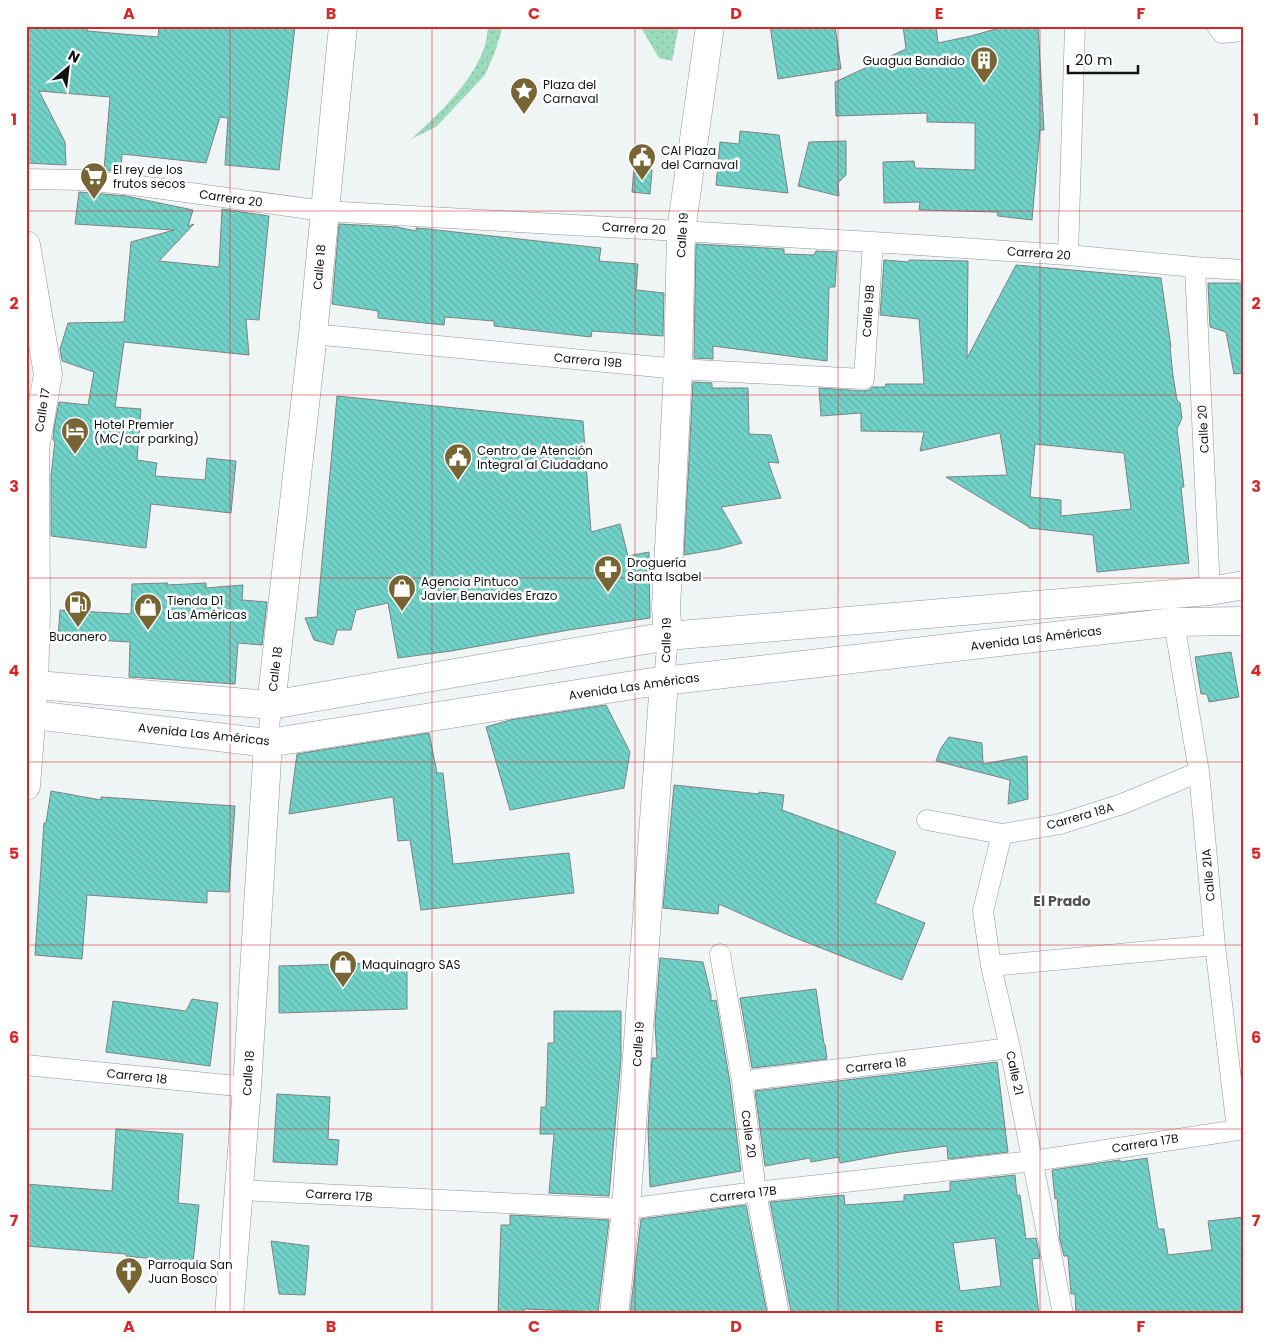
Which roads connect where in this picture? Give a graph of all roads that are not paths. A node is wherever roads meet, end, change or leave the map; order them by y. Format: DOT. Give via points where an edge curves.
graph roads {
  1 [pos="343,26"];
  2 [pos="710,26"];
  3 [pos="1075,26"];
  4 [pos="1217,26"];
  5 [pos="1244,31"];
  6 [pos="26,179"];
  7 [pos="324,211"];
  8 [pos="681,231"];
  9 [pos="873,242"];
  10 [pos="26,245"];
  11 [pos="1068,255"];
  12 [pos="1195,267"];
  13 [pos="1244,270"];
  14 [pos="313,334"];
  15 [pos="678,369"];
  16 [pos="864,379"];
  17 [pos="1244,585"];
  18 [pos="1210,592"];
  19 [pos="1244,621"];
  20 [pos="1174,622"];
  21 [pos="668,636"];
  22 [pos="664,681"];
  23 [pos="30,685"];
  24 [pos="271,705"];
  25 [pos="29,715"];
  26 [pos="268,742"];
  27 [pos="1199,772"];
  28 [pos="26,786"];
  29 [pos="928,820"];
  30 [pos="1002,834"];
  31 [pos="1215,945"];
  32 [pos="720,954"];
  33 [pos="990,966"];
  34 [pos="1010,1048"];
  35 [pos="26,1065"];
  36 [pos="742,1082"];
  37 [pos="247,1087"];
  38 [pos="1240,1129"];
  39 [pos="1033,1161"];
  40 [pos="239,1190"];
  41 [pos="756,1192"];
  42 [pos="626,1209"];
  43 [pos="229,1314"];
  44 [pos="614,1314"];
  45 [pos="779,1314"];
  46 [pos="1063,1314"];
  1 -- 7 [label="main road, Calle 18"];
  2 -- 8 [label="main road, Calle 19"];
  3 -- 11 [label="street"];
  4 -- 5 [label="street" via="1222,33"];
  6 -- 7 [label="street, Carrera 20" via="133,185"];
  7 -- 8 [label="street, Carrera 20"];
  7 -- 14 [label="main road, Calle 18"];
  8 -- 9 [label="street, Carrera 20"];
  8 -- 15 [label="main road, Calle 19"];
  9 -- 11 [label="street, Carrera 20"];
  9 -- 16 [label="street, Calle 19B"];
  10 -- 23 [label="main road, Calle 17" via="48,374 35,449 36,611"];
  11 -- 12 [label="street, Carrera 20"];
  12 -- 13 [label="street, Carrera 20"];
  12 -- 18 [label="street, Calle 20"];
  14 -- 15 [label="street, Carrera 19B"];
  14 -- 24 [label="main road, Calle 18"];
  15 -- 16 [label="street, Carrera 19B"];
  15 -- 21 [label="main road, Calle 19" via="666,608"];
  17 -- 18 [label="main road"];
  18 -- 21 [label="main road"];
  19 -- 20 [label="main road, Avenida Las Américas"];
  20 -- 22 [label="main road, Avenida Las Américas"];
  20 -- 27 [label="street, Calle 21A"];
  21 -- 22 [label="street, Calle 19"];
  21 -- 24 [label="main road"];
  22 -- 26 [label="main road, Avenida Las Américas"];
  22 -- 42 [label="main road, Calle 19"];
  23 -- 24 [label="main road"];
  23 -- 25 [label="main road, Calle 17"];
  24 -- 26 [label="street, Calle 18"];
  25 -- 26 [label="main road, Avenida Las Américas"];
  25 -- 28 [label="main road, Calle 17"];
  26 -- 37 [label="main road, Calle 18"];
  27 -- 30 [label="street, Carrera 18A" via="1122,804 1060,824"];
  27 -- 31 [label="street, Calle 21A"];
  29 -- 30 [label="street, Carrera 18A"];
  30 -- 33 [label="street, Calle 21" via="983,911"];
  31 -- 33 [label="street"];
  31 -- 38 [label="street, Calle 21A"];
  32 -- 36 [label="street, Calle 20"];
  33 -- 34 [label="street, Calle 21"];
  34 -- 36 [label="street, Carrera 18"];
  34 -- 39 [label="street, Calle 21"];
  35 -- 37 [label="street, Carrera 18"];
  36 -- 41 [label="street, Calle 20"];
  37 -- 40 [label="main road, Calle 18"];
  38 -- 39 [label="street, Carrera 17B"];
  39 -- 41 [label="street, Carrera 17B"];
  39 -- 46 [label="street, Calle 21"];
  40 -- 42 [label="street, Carrera 17B"];
  40 -- 43 [label="main road, Calle 18"];
  41 -- 42 [label="street, Carrera 17B"];
  41 -- 45 [label="street, Calle 20"];
  42 -- 44 [label="main road, Calle 19"];
}
